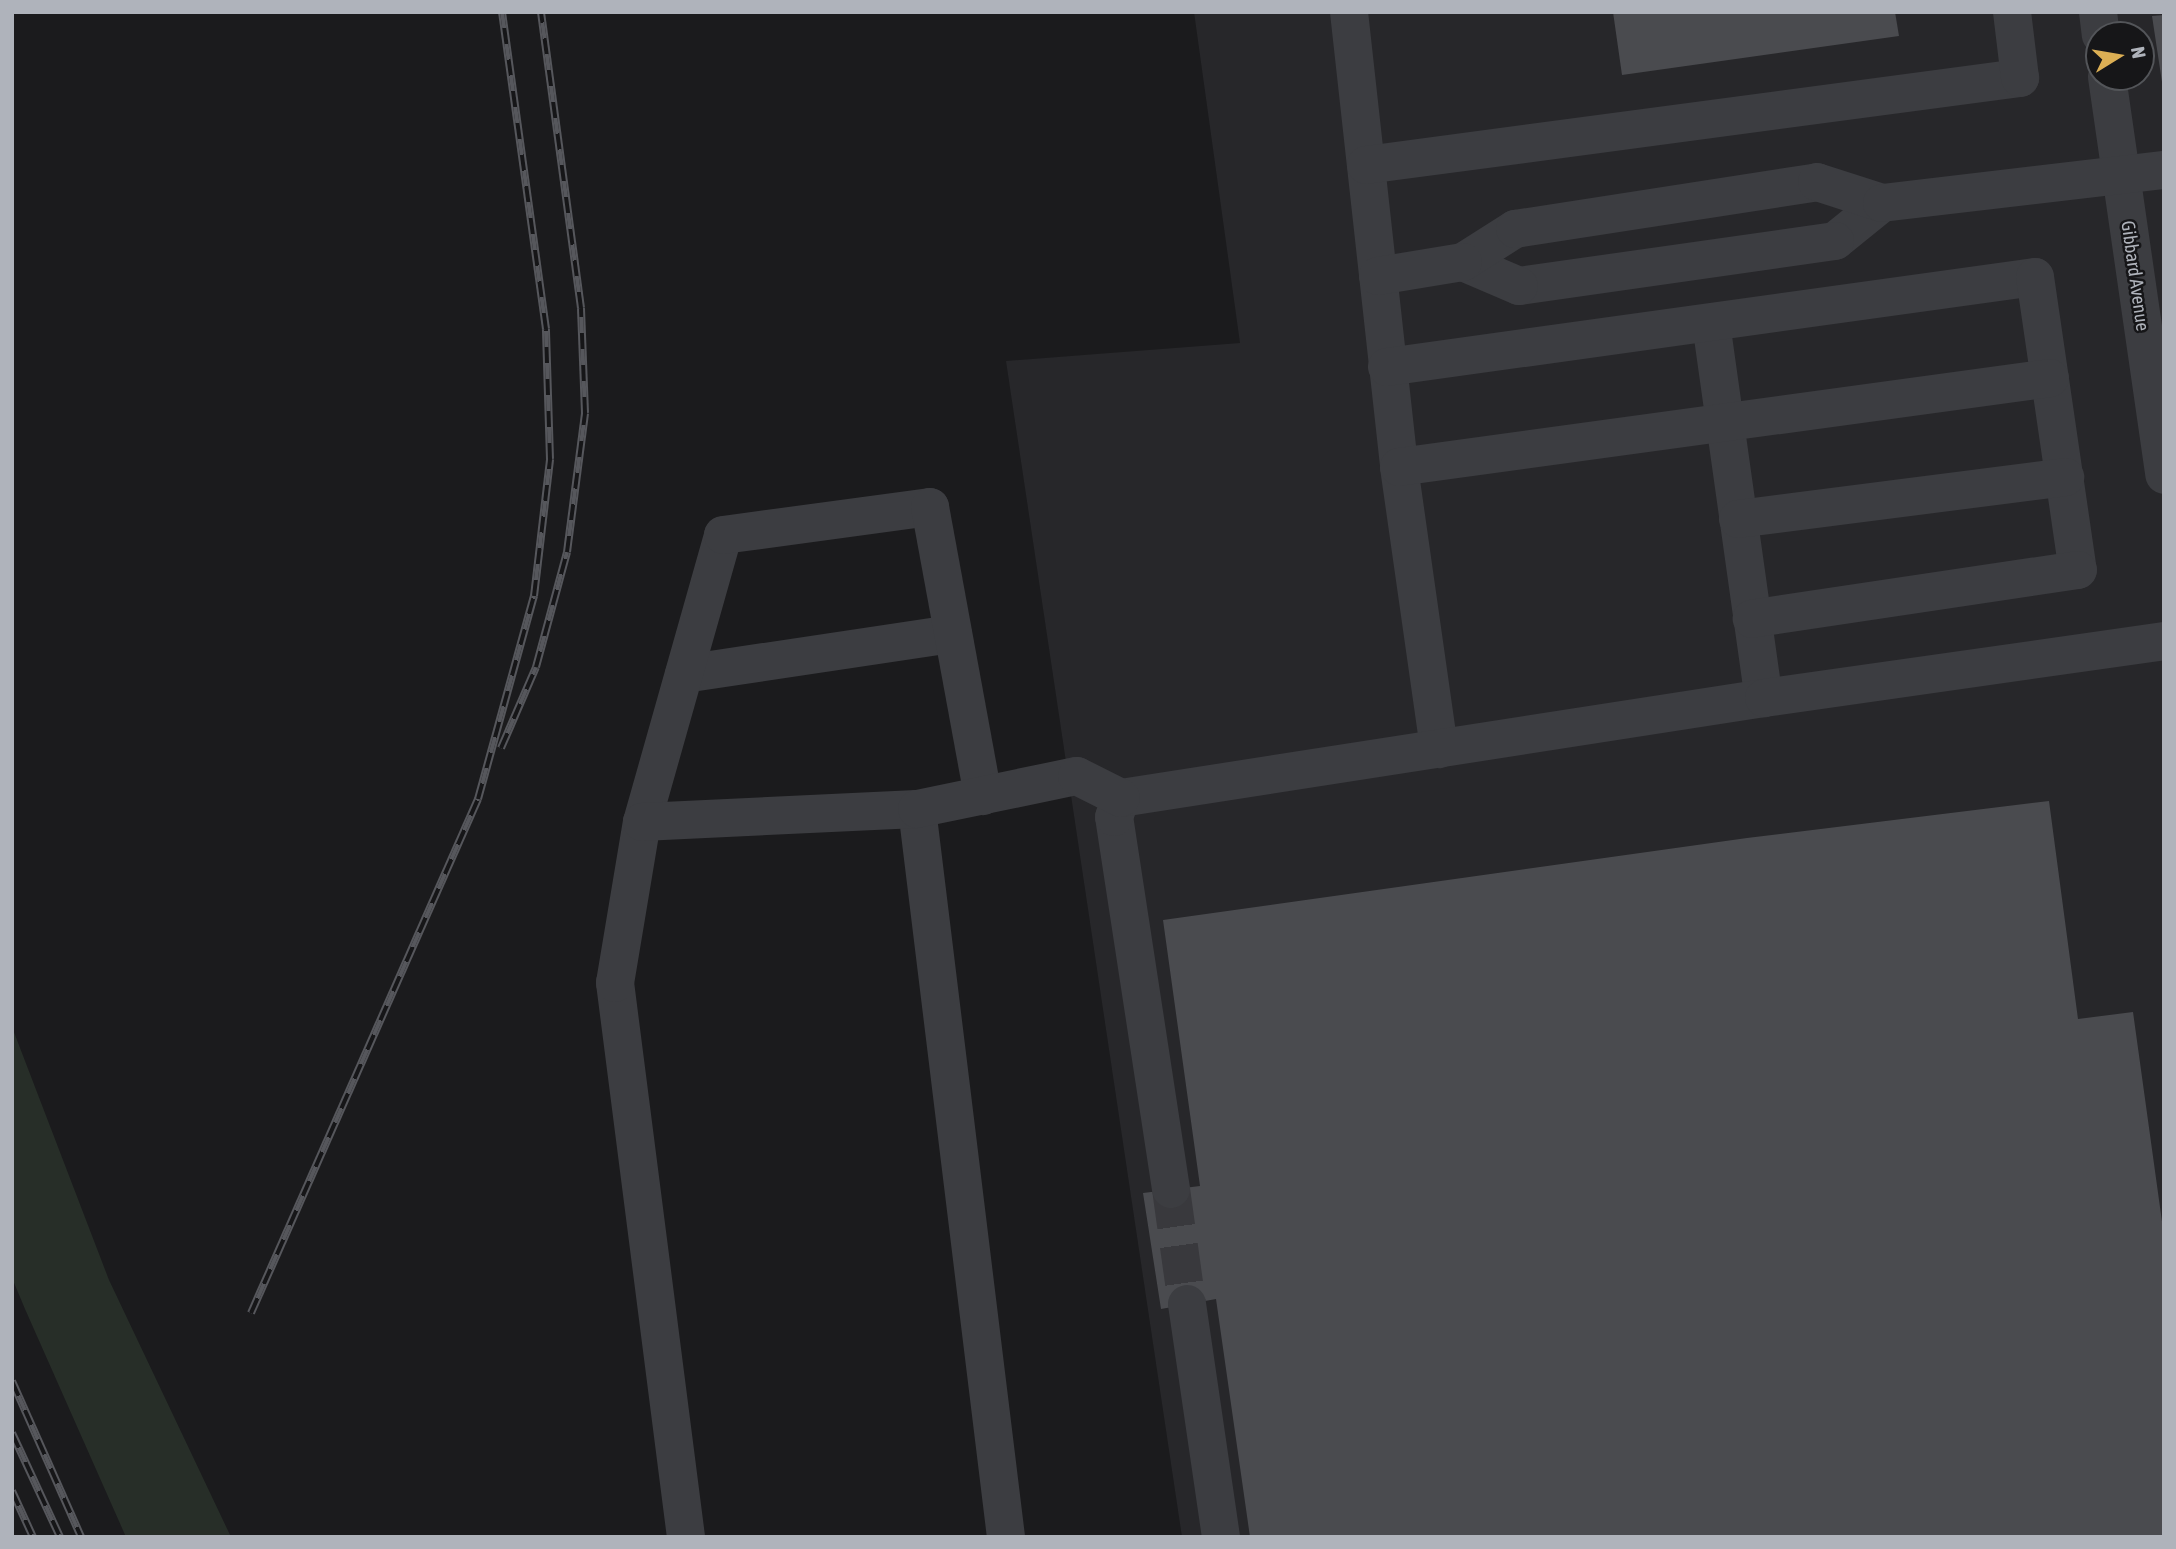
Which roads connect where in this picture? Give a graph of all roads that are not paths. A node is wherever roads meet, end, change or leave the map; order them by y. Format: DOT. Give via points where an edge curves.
graph roads {
  1 [pos="1349,12"];
  2 [pos="2012,12"];
  3 [pos="2109,91"];
  4 [pos="1366,165"];
  5 [pos="2164,170"];
  6 [pos="2121,176"];
  7 [pos="1882,203"];
  8 [pos="1463,262"];
  9 [pos="1378,276"];
  10 [pos="1711,323"];
  11 [pos="1387,367"];
  12 [pos="2050,379"];
  13 [pos="1726,423"];
  14 [pos="1399,467"];
  15 [pos="2164,475"];
  16 [pos="2065,477"];
  17 [pos="1738,519"];
  18 [pos="1752,619"];
  19 [pos="953,634"];
  20 [pos="2164,641"];
  21 [pos="684,674"];
  22 [pos="1764,698"];
  23 [pos="1438,749"];
  24 [pos="983,796"];
  25 [pos="1121,797"];
  26 [pos="917,809"];
  27 [pos="642,822"];
  28 [pos="1171,1189"];
  29 [pos="1187,1304"];
  30 [pos="686,1537"];
  31 [pos="1006,1537"];
  32 [pos="1221,1537"];
  1 -- 4 [label="street"];
  2 -- 4 [label="street" via="2021,78"];
  3 -- 6 [label="street, Gibbard Avenue"];
  4 -- 9 [label="street"];
  5 -- 6 [label="street"];
  6 -- 7 [label="street"];
  6 -- 15 [label="street, Gibbard Avenue"];
  7 -- 8 [label="street" via="1817,182 1515,229"];
  7 -- 8 [label="street" via="1835,241 1519,286"];
  8 -- 9 [label="street"];
  9 -- 11 [label="street"];
  10 -- 11 [label="street"];
  10 -- 12 [label="street" via="2035,277"];
  10 -- 13 [label="street"];
  11 -- 14 [label="street"];
  12 -- 13 [label="street"];
  12 -- 16 [label="street"];
  13 -- 14 [label="street"];
  13 -- 17 [label="street"];
  14 -- 23 [label="street"];
  16 -- 17 [label="street"];
  16 -- 18 [label="street" via="2078,570"];
  17 -- 18 [label="street"];
  18 -- 22 [label="street"];
  19 -- 21 [label="street"];
  19 -- 21 [label="street" via="930,507 723,535"];
  19 -- 24 [label="street"];
  20 -- 22 [label="street"];
  21 -- 27 [label="street"];
  22 -- 23 [label="street"];
  23 -- 25 [label="street"];
  24 -- 25 [label="street" via="1077,776"];
  24 -- 26 [label="street"];
  25 -- 28 [label="street" via="1114,817"];
  26 -- 27 [label="street"];
  26 -- 31 [label="street"];
  27 -- 30 [label="street" via="615,983"];
  29 -- 32 [label="street"];
}
